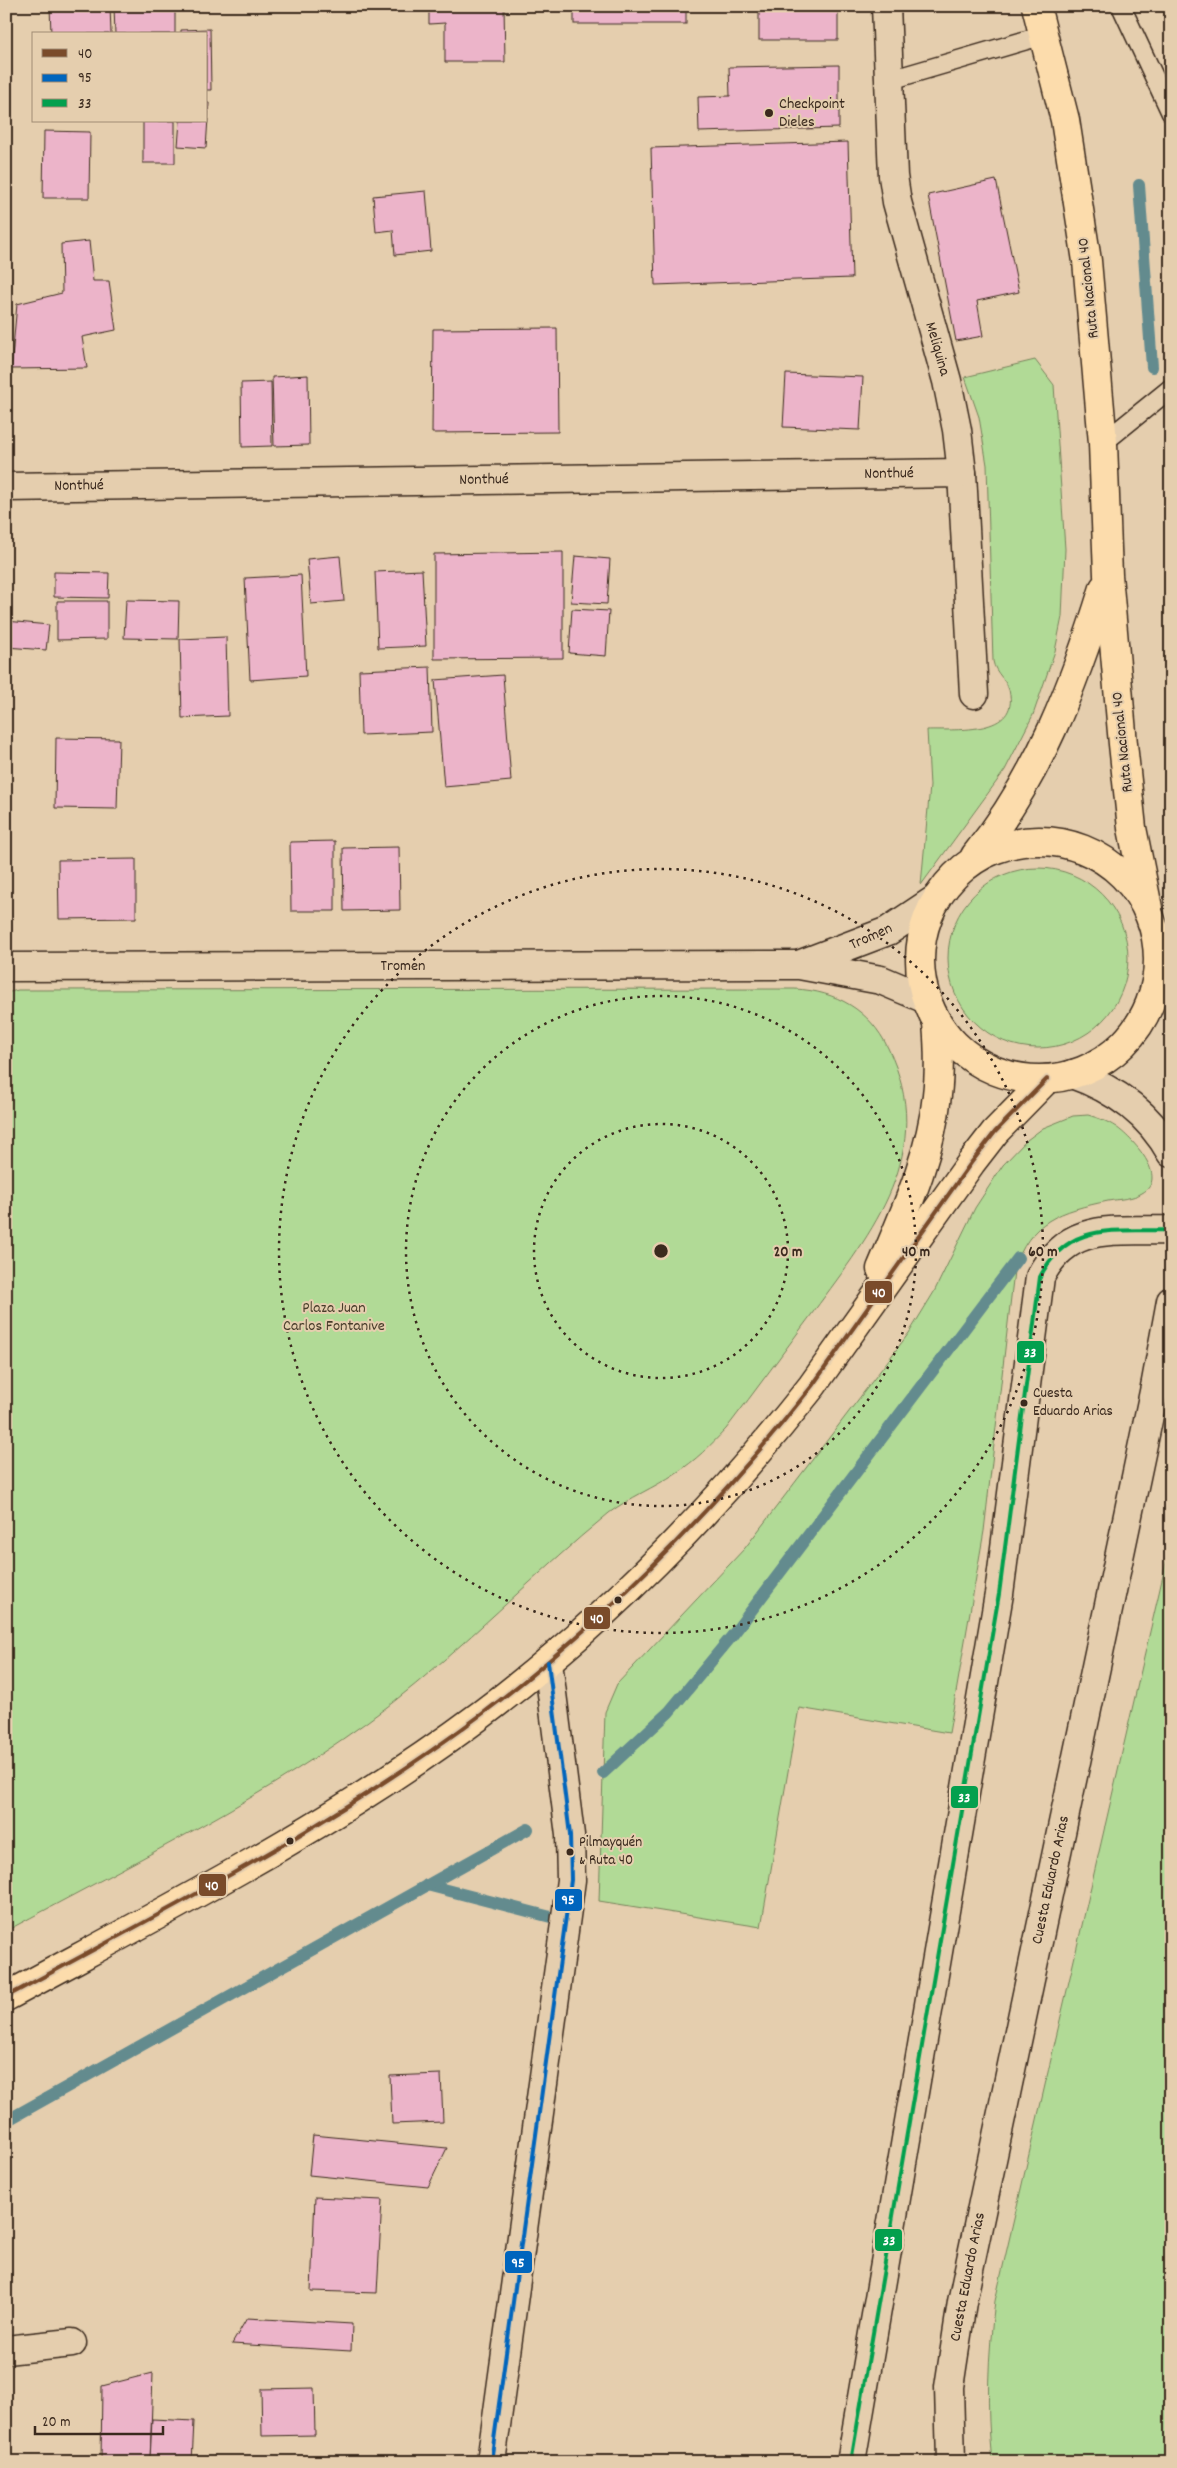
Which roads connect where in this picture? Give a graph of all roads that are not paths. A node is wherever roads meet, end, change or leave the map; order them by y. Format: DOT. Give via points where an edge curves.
graph roads {
  1 [pos="886,6"];
  2 [pos="1036,6"];
  3 [pos="1121,6"];
  4 [pos="1044,35"];
  5 [pos="890,80"];
  6 [pos="1171,113"];
  7 [pos="1171,388"];
  8 [pos="1103,443"];
  9 [pos="962,473"];
  10 [pos="6,487"];
  11 [pos="1108,575"];
  12 [pos="974,694"];
  13 [pos="972,861"];
  14 [pos="936,899"];
  15 [pos="1152,921"];
  16 [pos="799,965"];
  17 [pos="6,967"];
  18 [pos="1171,976"];
  19 [pos="932,1011"];
  20 [pos="1059,1077"];
  21 [pos="1171,1153"];
  22 [pos="1171,1230"];
  23 [pos="1171,1301"];
  24 [pos="860,1316"];
  25 [pos="548,1662"];
  26 [pos="6,1997"];
  27 [pos="72,2343"];
  28 [pos="6,2350"];
  29 [pos="491,2462"];
  30 [pos="851,2462"];
  31 [pos="951,2462"];
  1 -- 5 [label="street, Meliquina"];
  2 -- 4 [label="main road, Ruta Nacional 40"];
  3 -- 6 [label="lane"];
  4 -- 5 [label="lane"];
  4 -- 8 [label="main road, Ruta Nacional 40" via="1065,120 1081,212"];
  5 -- 9 [label="street, Meliquina" via="893,176 897,202 953,406"];
  7 -- 8 [label="lane"];
  8 -- 11 [label="main road, Ruta Nacional 40"];
  9 -- 10 [label="street, Nonthué"];
  9 -- 12 [label="street, Meliquina"];
  11 -- 13 [label="main road, Ruta Nacional 40" via="1055,726 1018,798"];
  11 -- 15 [label="main road, Ruta Nacional 40" via="1132,828"];
  13 -- 14 [label="main road" via="952,878"];
  13 -- 15 [label="main road" via="994,848 1020,841 1072,844 1095,853 1116,868 1135,887"];
  14 -- 16 [label="street, Tromen" via="888,931"];
  14 -- 19 [label="main road" via="925,922 920,948 920,974"];
  15 -- 18 [label="street"];
  15 -- 20 [label="main road, Ruta Nacional 40" via="1159,958 1156,984 1148,1009 1135,1031 1096,1065"];
  16 -- 17 [label="street, Tromen"];
  16 -- 19 [label="street, Tromen" via="881,980"];
  19 -- 20 [label="main road" via="953,1043 980,1064 1021,1079"];
  19 -- 24 [label="main road" via="939,1058 930,1136 905,1211"];
  20 -- 21 [label="street" via="1108,1088 1126,1100 1156,1130"];
  20 -- 24 [label="main road" via="995,1132"];
  22 -- 30 [label="street" via="1083,1235 1061,1247 1040,1277 1000,1594"];
  23 -- 31 [label="street, Cuesta Eduardo Arias" via="962,2302 950,2387"];
  24 -- 25 [label="main road" via="812,1386 731,1485 642,1578"];
  25 -- 26 [label="main road" via="447,1740 301,1834"];
  25 -- 29 [label="street" via="570,1835 571,1880"];
  27 -- 28 [label="street"];
}
